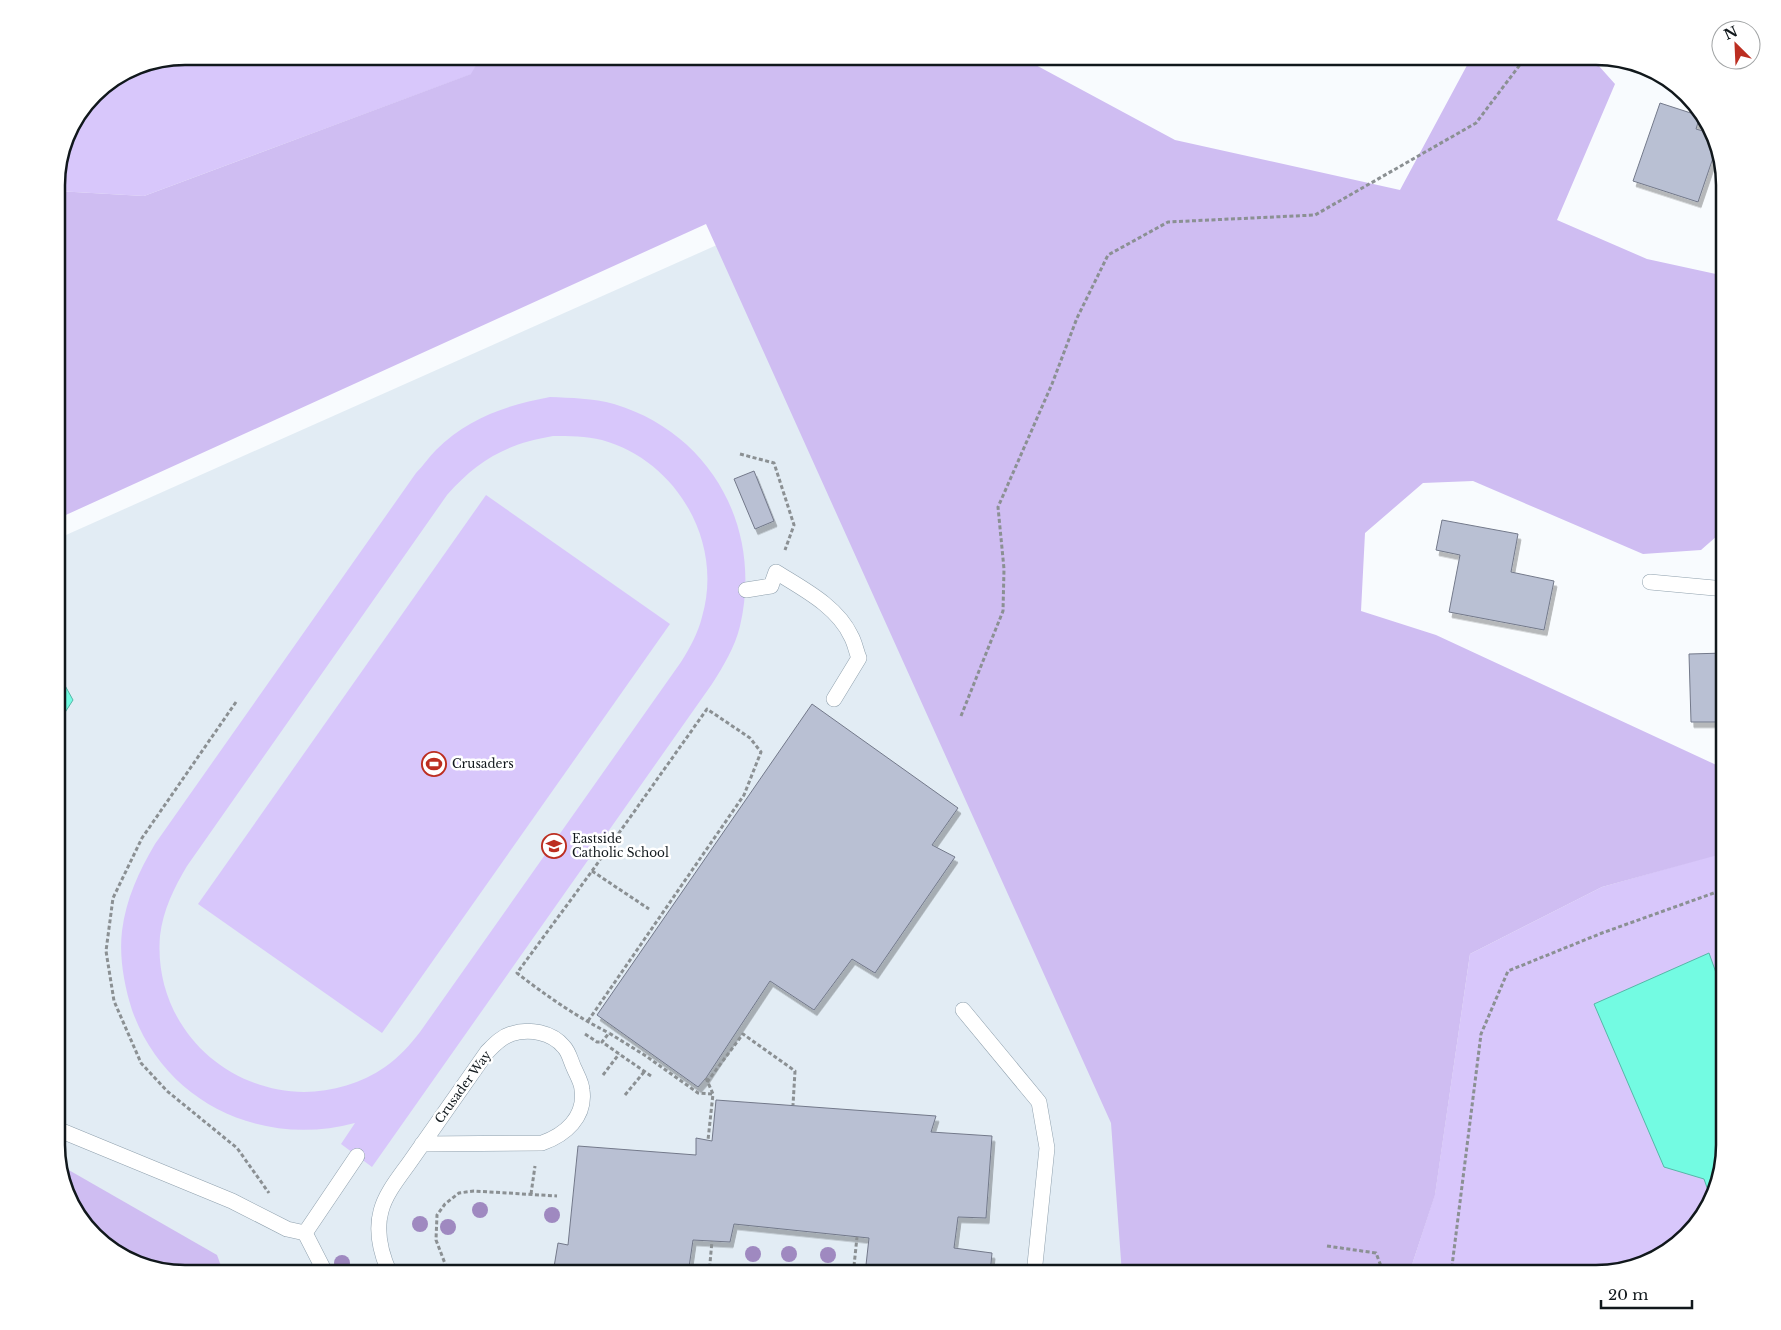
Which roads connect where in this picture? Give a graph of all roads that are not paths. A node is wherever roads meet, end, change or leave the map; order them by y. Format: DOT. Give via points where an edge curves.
graph roads {
  1 [pos="1650,582"];
  2 [pos="1716,588"];
  3 [pos="746,590"];
  4 [pos="834,699"];
  5 [pos="962,1010"];
  6 [pos="65,1133"];
  7 [pos="422,1144"];
  8 [pos="357,1156"];
  9 [pos="305,1232"];
  10 [pos="322,1265"];
  11 [pos="386,1265"];
  12 [pos="1035,1265"];
  1 -- 2 [label="lane"];
  3 -- 4 [label="lane" via="771,586 776,572 821,601 839,617 851,635 859,658"];
  5 -- 12 [label="lane" via="1039,1102 1047,1148"];
  6 -- 9 [label="lane" via="232,1201 287,1229"];
  7 -- 7 [label="lane, Crusader Way" via="542,1144 568,1130 582,1103 582,1088 565,1047 539,1032 510,1034 497,1042"];
  7 -- 11 [label="lane, Crusader Way" via="381,1210 378,1234"];
  8 -- 9 [label="lane"];
  9 -- 10 [label="lane"];
}
